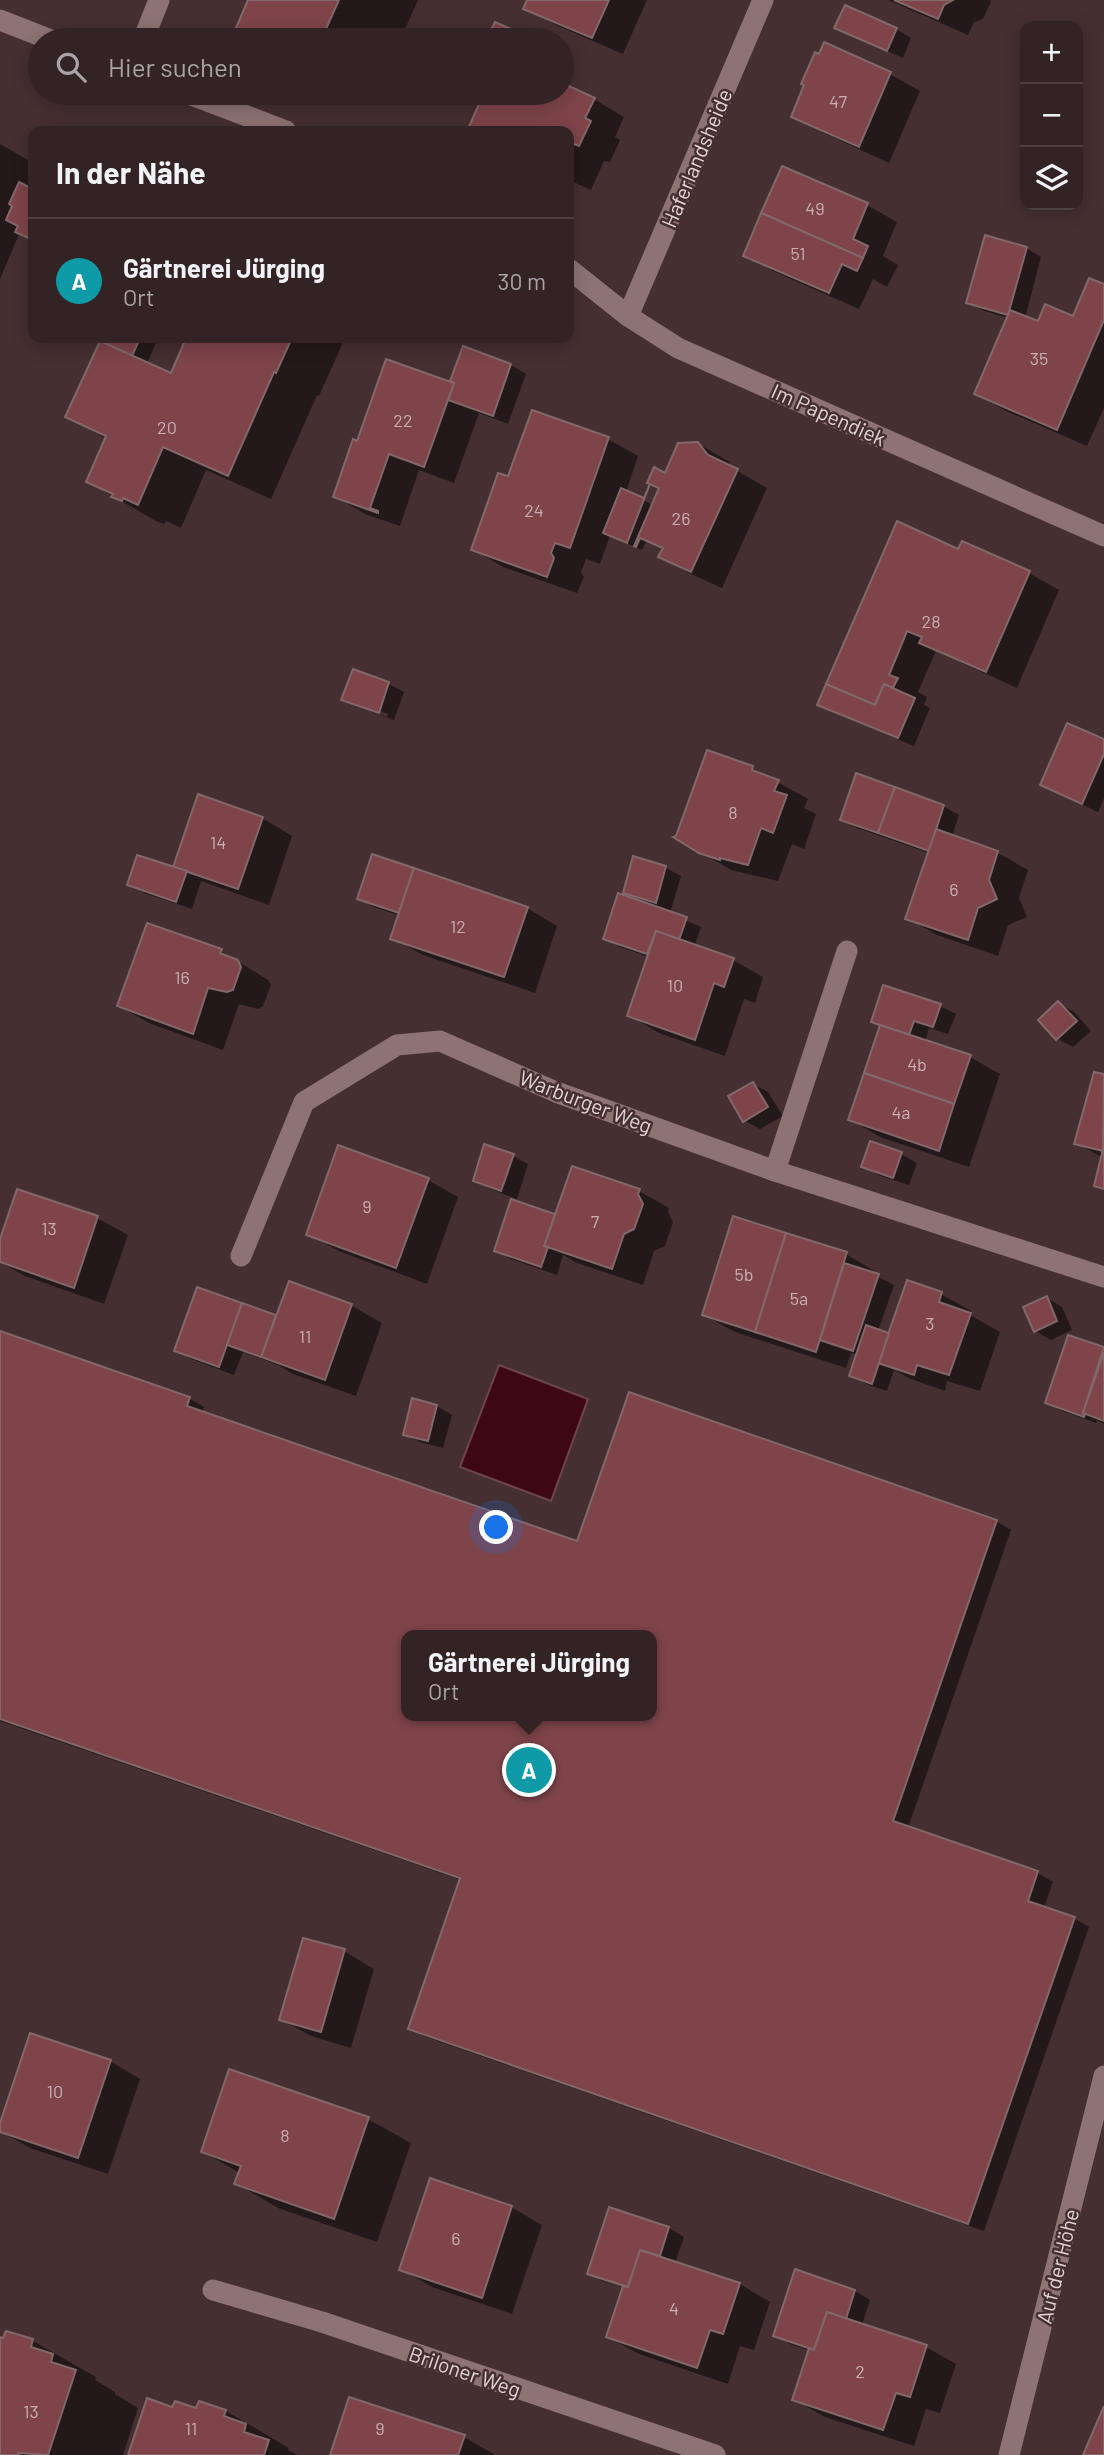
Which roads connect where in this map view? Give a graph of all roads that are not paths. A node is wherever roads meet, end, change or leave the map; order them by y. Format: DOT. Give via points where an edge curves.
graph roads {
  1 [pos="159,0"];
  2 [pos="764,0"];
  3 [pos="0,20"];
  4 [pos="148,28"];
  5 [pos="28,31"];
  6 [pos="218,105"];
  7 [pos="273,126"];
  8 [pos="574,273"];
  9 [pos="628,316"];
  10 [pos="1104,536"];
  11 [pos="847,951"];
  12 [pos="775,1171"];
  13 [pos="242,1256"];
  14 [pos="1104,1277"];
  15 [pos="1104,2076"];
  16 [pos="214,2290"];
  17 [pos="715,2455"];
  18 [pos="1009,2455"];
  1 -- 4 [label="street"];
  2 -- 9 [label="street, Haferlandsheide"];
  3 -- 5 [label="street"];
  6 -- 7 [label="street"];
  8 -- 9 [label="street, Im Papendiek"];
  9 -- 10 [label="street, Im Papendiek" via="678,348"];
  11 -- 12 [label="street"];
  12 -- 13 [label="street, Warburger Weg" via="556,1092 440,1041 397,1045 304,1102"];
  12 -- 14 [label="street, Warburger Weg"];
  15 -- 18 [label="street, Auf der Höhe"];
  16 -- 17 [label="street, Briloner Weg"];
}
